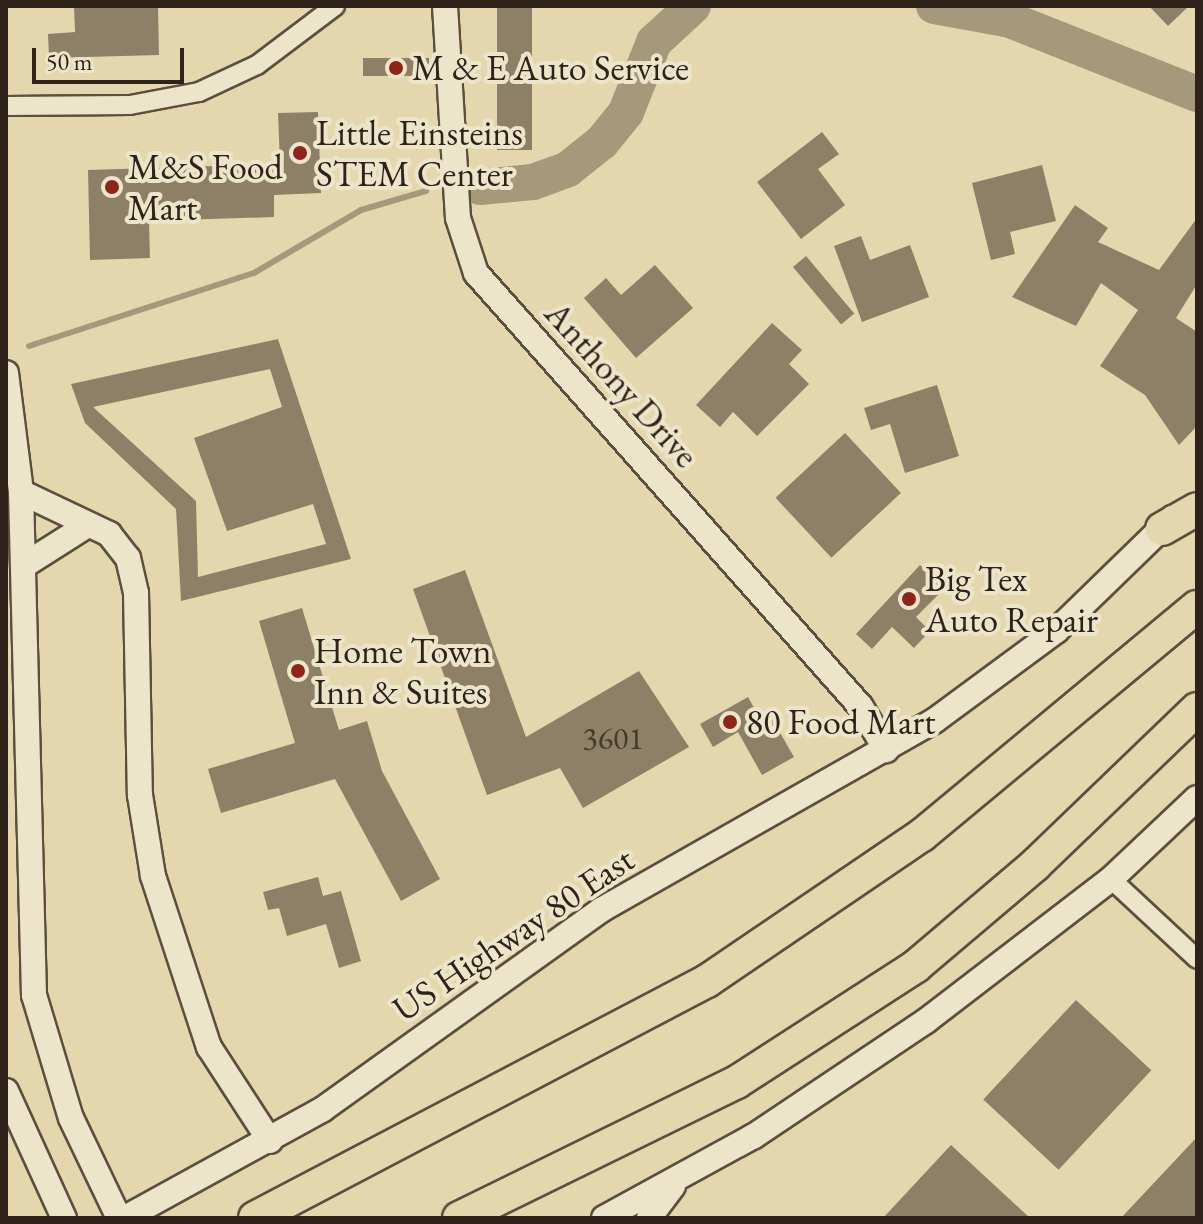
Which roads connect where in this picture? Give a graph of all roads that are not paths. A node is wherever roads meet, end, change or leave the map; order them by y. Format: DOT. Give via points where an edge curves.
graph roads {
  1 [pos="335,6"];
  2 [pos="445,6"];
  3 [pos="6,106"];
  4 [pos="6,373"];
  5 [pos="21,492"];
  6 [pos="1197,494"];
  7 [pos="1197,509"];
  8 [pos="86,526"];
  9 [pos="1162,529"];
  10 [pos="23,566"];
  11 [pos="1197,607"];
  12 [pos="1197,709"];
  13 [pos="886,750"];
  14 [pos="1197,798"];
  15 [pos="1111,879"];
  16 [pos="1197,959"];
  17 [pos="6,1091"];
  18 [pos="270,1141"];
  19 [pos="677,1181"];
  20 [pos="64,1218"];
  21 [pos="122,1218"];
  22 [pos="255,1218"];
  23 [pos="459,1218"];
  24 [pos="604,1218"];
  25 [pos="649,1218"];
  1 -- 3 [label="street" via="257,65 199,92 130,105"];
  2 -- 13 [label="main road, Anthony Drive" via="458,218 476,273 856,700"];
  4 -- 5 [label="main road"];
  5 -- 8 [label="main road"];
  5 -- 10 [label="main road"];
  6 -- 9 [label="main road, US Highway 80 East"];
  7 -- 9 [label="highway"];
  8 -- 10 [label="main road"];
  8 -- 18 [label="main road" via="109,534 133,571 140,795 164,920 209,1047"];
  9 -- 13 [label="main road, US Highway 80 East" via="1018,661"];
  10 -- 21 [label="main road" via="34,995 71,1118"];
  11 -- 22 [label="highway" via="922,835 707,981"];
  12 -- 23 [label="highway" via="1035,865 916,966 737,1082"];
  13 -- 18 [label="main road, US Highway 80 East" via="601,910"];
  14 -- 15 [label="main road"];
  15 -- 16 [label="street"];
  15 -- 19 [label="main road" via="926,1021"];
  17 -- 20 [label="main road"];
  18 -- 21 [label="main road, US Highway 80 East"];
  19 -- 24 [label="main road"];
  19 -- 25 [label="main road"];
}
